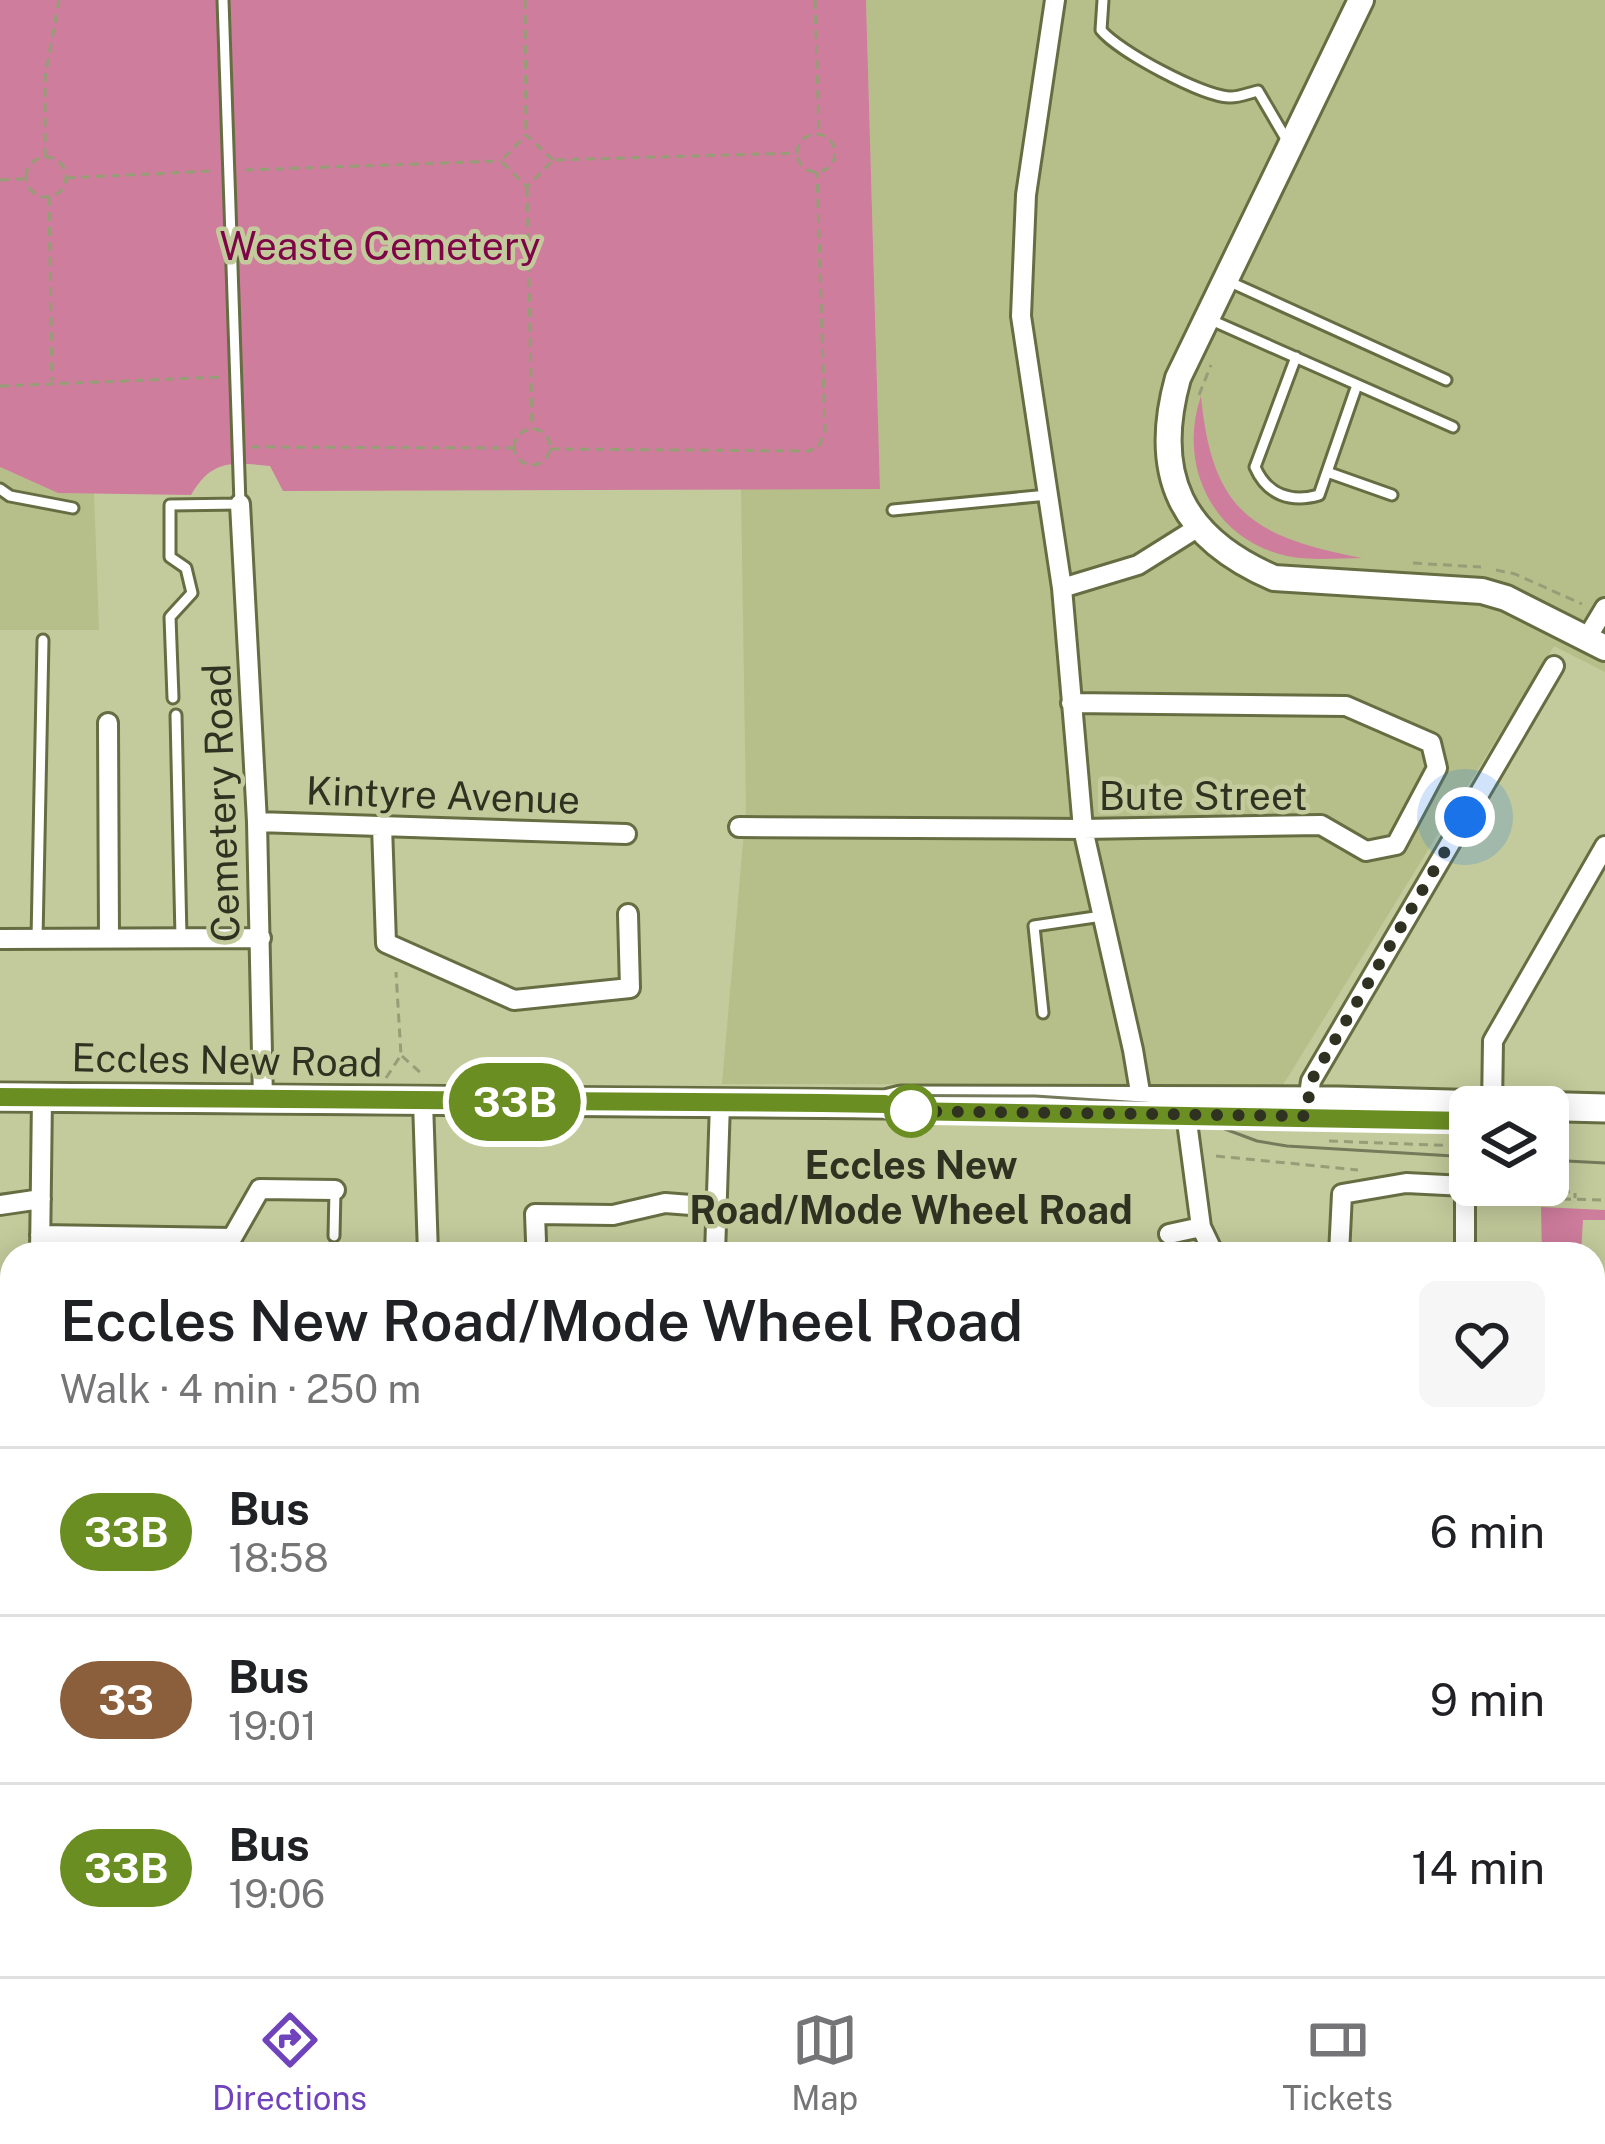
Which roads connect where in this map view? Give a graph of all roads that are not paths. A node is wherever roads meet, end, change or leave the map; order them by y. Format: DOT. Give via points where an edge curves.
graph roads {
  1 [pos="223,0"];
  2 [pos="1054,0"];
  3 [pos="1103,0"];
  4 [pos="1361,0"];
  5 [pos="1289,144"];
  6 [pos="1225,280"];
  7 [pos="1207,318"];
  8 [pos="1296,357"];
  9 [pos="1446,380"];
  10 [pos="1358,385"];
  11 [pos="1453,427"];
  12 [pos="1327,472"];
  13 [pos="0,489"];
  14 [pos="1048,495"];
  15 [pos="1392,495"];
  16 [pos="240,504"];
  17 [pos="73,508"];
  18 [pos="892,510"];
  19 [pos="1197,528"];
  20 [pos="1062,588"];
  21 [pos="1605,608"];
  22 [pos="43,640"];
  23 [pos="1596,643"];
  24 [pos="1554,666"];
  25 [pos="173,698"];
  26 [pos="1071,703"];
  27 [pos="176,715"];
  28 [pos="108,723"];
  29 [pos="257,822"];
  30 [pos="382,826"];
  31 [pos="740,827"];
  32 [pos="1083,829"];
  33 [pos="626,834"];
  34 [pos="1605,846"];
  35 [pos="628,914"];
  36 [pos="1102,916"];
  37 [pos="181,937"];
  38 [pos="37,938"];
  39 [pos="110,938"];
  40 [pos="261,938"];
  41 [pos="0,939"];
  42 [pos="1043,1013"];
  43 [pos="1484,1086"];
  44 [pos="427,1092"];
  45 [pos="0,1097"];
  46 [pos="42,1097"];
  47 [pos="263,1100"];
  48 [pos="720,1102"];
  49 [pos="1143,1108"];
  50 [pos="1185,1108"];
  51 [pos="1605,1108"];
  52 [pos="1306,1109"];
  53 [pos="1569,1111"];
  54 [pos="1449,1117"];
  55 [pos="1569,1124"];
  56 [pos="1605,1127"];
  57 [pos="1195,1188"];
  58 [pos="1174,1189"];
  59 [pos="335,1190"];
  60 [pos="41,1199"];
  61 [pos="0,1205"];
  62 [pos="717,1207"];
  63 [pos="1202,1227"];
  64 [pos="1169,1234"];
  65 [pos="334,1236"];
  66 [pos="536,1241"];
  67 [pos="40,1242"];
  68 [pos="234,1242"];
  69 [pos="428,1242"];
  70 [pos="716,1242"];
  71 [pos="1209,1242"];
  72 [pos="1340,1242"];
  73 [pos="1465,1242"];
  1 -- 16 [label="lane"];
  2 -- 14 [label="street" via="1026,196 1022,316"];
  3 -- 5 [label="lane" via="1101,30 1112,43 1228,98 1258,91"];
  4 -- 5 [label="street"];
  5 -- 6 [label="street"];
  6 -- 7 [label="street"];
  6 -- 9 [label="lane"];
  7 -- 8 [label="lane"];
  7 -- 19 [label="street" via="1168,412 1172,482"];
  8 -- 10 [label="lane"];
  8 -- 12 [label="lane" via="1256,467 1285,497 1319,495"];
  10 -- 11 [label="lane"];
  10 -- 12 [label="lane"];
  12 -- 15 [label="lane"];
  13 -- 17 [label="lane"];
  14 -- 18 [label="lane"];
  14 -- 20 [label="street"];
  16 -- 25 [label="lane" via="170,505 170,557 186,568 191,593 170,617"];
  16 -- 29 [label="street, Cemetery Road"];
  19 -- 20 [label="street" via="1138,565"];
  19 -- 23 [label="street" via="1274,578 1482,591"];
  20 -- 26 [label="street"];
  21 -- 23 [label="street"];
  22 -- 38 [label="lane"];
  24 -- 52 [label="street" via="1311,1081"];
  26 -- 32 [label="street"];
  26 -- 32 [label="street, Bute Street" via="1346,706 1431,743 1437,768 1396,844 1366,851 1321,825"];
  27 -- 37 [label="lane"];
  28 -- 39 [label="street"];
  29 -- 30 [label="street, Kintyre Avenue"];
  29 -- 40 [label="street, Cemetery Road"];
  30 -- 33 [label="street, Kintyre Avenue"];
  30 -- 35 [label="street" via="386,943 514,1000 630,988"];
  31 -- 32 [label="street, Bute Street"];
  32 -- 36 [label="street"];
  34 -- 43 [label="street" via="1493,1041"];
  36 -- 42 [label="lane" via="1034,926"];
  36 -- 49 [label="street"];
  37 -- 39 [label="street"];
  37 -- 40 [label="street"];
  38 -- 39 [label="street"];
  38 -- 41 [label="street"];
  40 -- 47 [label="street, Cemetery Road"];
  44 -- 47 [label="main road, Eccles New Road"];
  44 -- 48 [label="main road, Eccles New Road"];
  44 -- 69 [label="street"];
  45 -- 46 [label="main road, Eccles New Road"];
  46 -- 47 [label="main road, Eccles New Road"];
  46 -- 60 [label="street"];
  48 -- 49 [label="main road, Eccles New Road"];
  48 -- 62 [label="street"];
  49 -- 50 [label="main road, Eccles New Road"];
  50 -- 52 [label="main road, Eccles New Road"];
  50 -- 57 [label="street"];
  51 -- 53 [label="main road, Eccles New Road"];
  52 -- 54 [label="main road, Eccles New Road"];
  55 -- 56 [label="main road"];
  57 -- 58 [label="street"];
  57 -- 63 [label="street"];
  59 -- 65 [label="lane"];
  59 -- 68 [label="street" via="260,1189"];
  60 -- 61 [label="street"];
  60 -- 67 [label="street"];
  62 -- 66 [label="street" via="535,1214"];
  62 -- 70 [label="street"];
  63 -- 64 [label="street"];
  63 -- 71 [label="street"];
  72 -- 73 [label="street" via="1342,1194 1406,1183 1466,1186"];
}
